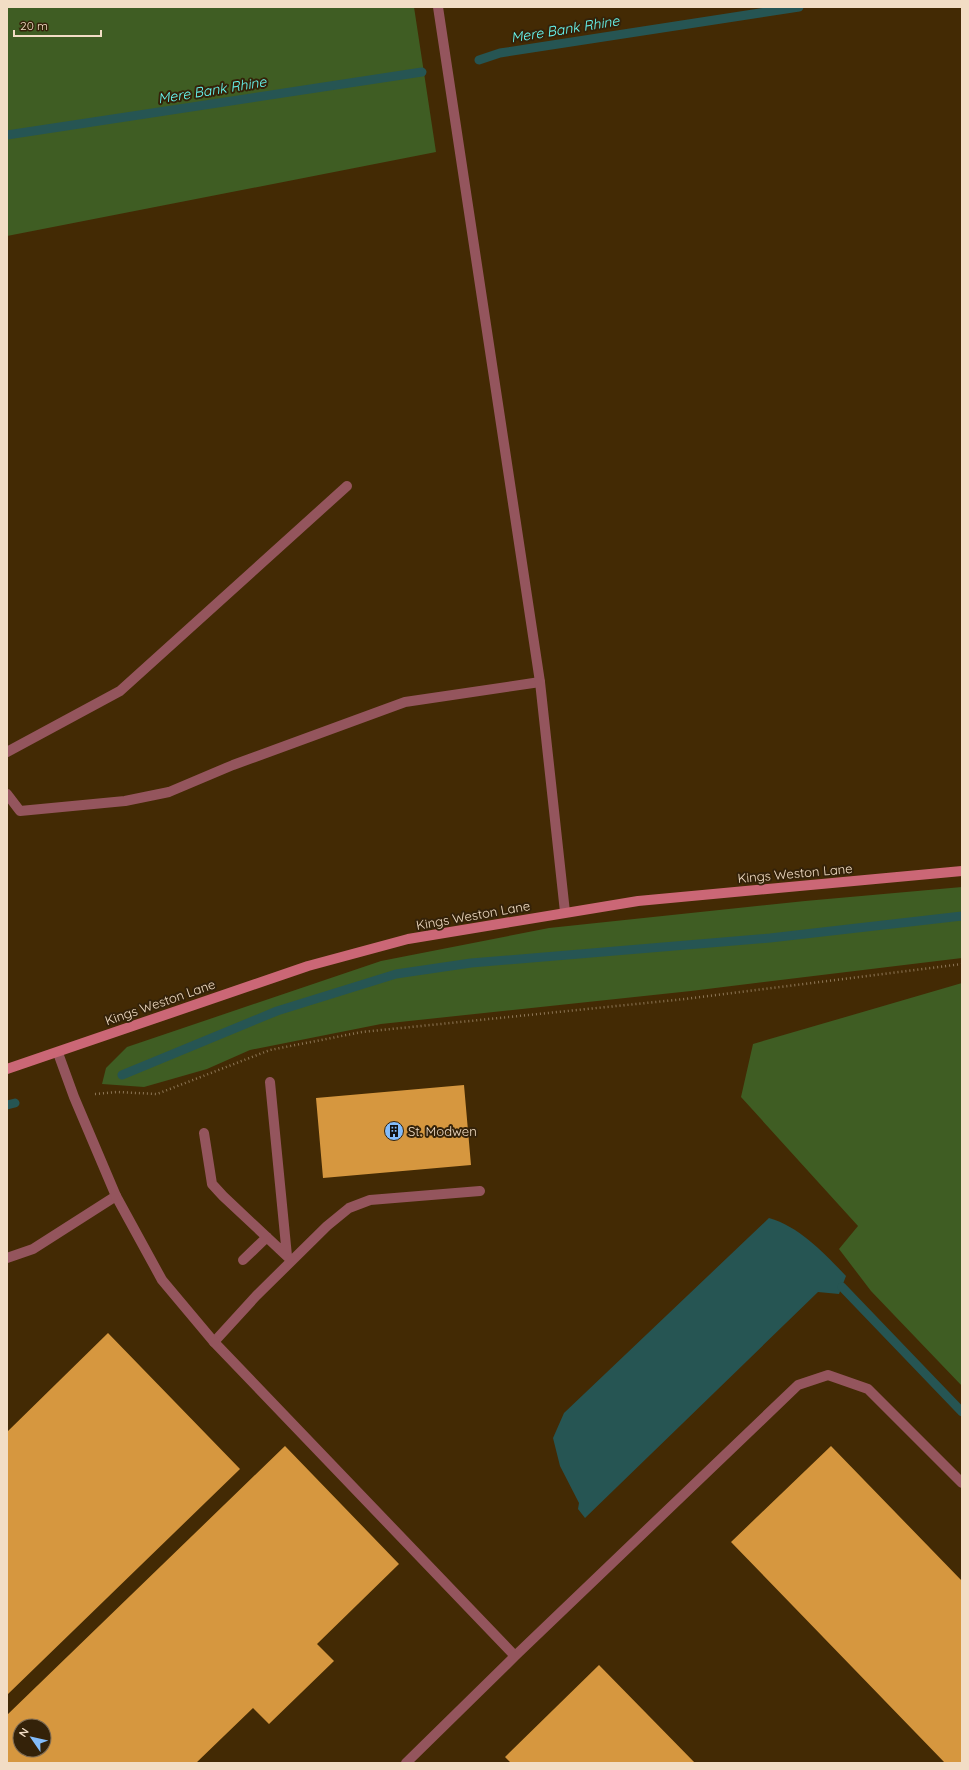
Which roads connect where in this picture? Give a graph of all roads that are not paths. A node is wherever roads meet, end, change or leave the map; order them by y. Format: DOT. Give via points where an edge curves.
graph roads {
  1 [pos="438,7"];
  2 [pos="347,486"];
  3 [pos="540,682"];
  4 [pos="7,752"];
  5 [pos="7,794"];
  6 [pos="962,870"];
  7 [pos="565,912"];
  8 [pos="58,1053"];
  9 [pos="7,1069"];
  10 [pos="270,1082"];
  11 [pos="204,1133"];
  12 [pos="480,1191"];
  13 [pos="116,1196"];
  14 [pos="267,1237"];
  15 [pos="7,1258"];
  16 [pos="289,1258"];
  17 [pos="243,1260"];
  18 [pos="214,1342"];
  19 [pos="962,1483"];
  20 [pos="515,1656"];
  21 [pos="406,1763"];
  1 -- 3 [label="street"];
  2 -- 4 [label="street" via="120,691"];
  3 -- 5 [label="street" via="405,702 233,765 168,792 125,801 20,812"];
  3 -- 7 [label="street"];
  6 -- 7 [label="street, Kings Weston Lane" via="646,901"];
  7 -- 8 [label="street, Kings Weston Lane" via="408,939 308,966 110,1032"];
  8 -- 9 [label="street, Kings Weston Lane"];
  8 -- 13 [label="street"];
  10 -- 16 [label="street"];
  11 -- 14 [label="street" via="212,1184"];
  12 -- 16 [label="street" via="370,1200 349,1208"];
  13 -- 15 [label="street" via="33,1249"];
  13 -- 18 [label="street" via="162,1280"];
  14 -- 16 [label="street"];
  14 -- 17 [label="street"];
  16 -- 18 [label="street"];
  18 -- 20 [label="street"];
  19 -- 20 [label="street" via="868,1389 828,1375 798,1385"];
  20 -- 21 [label="street"];
}
